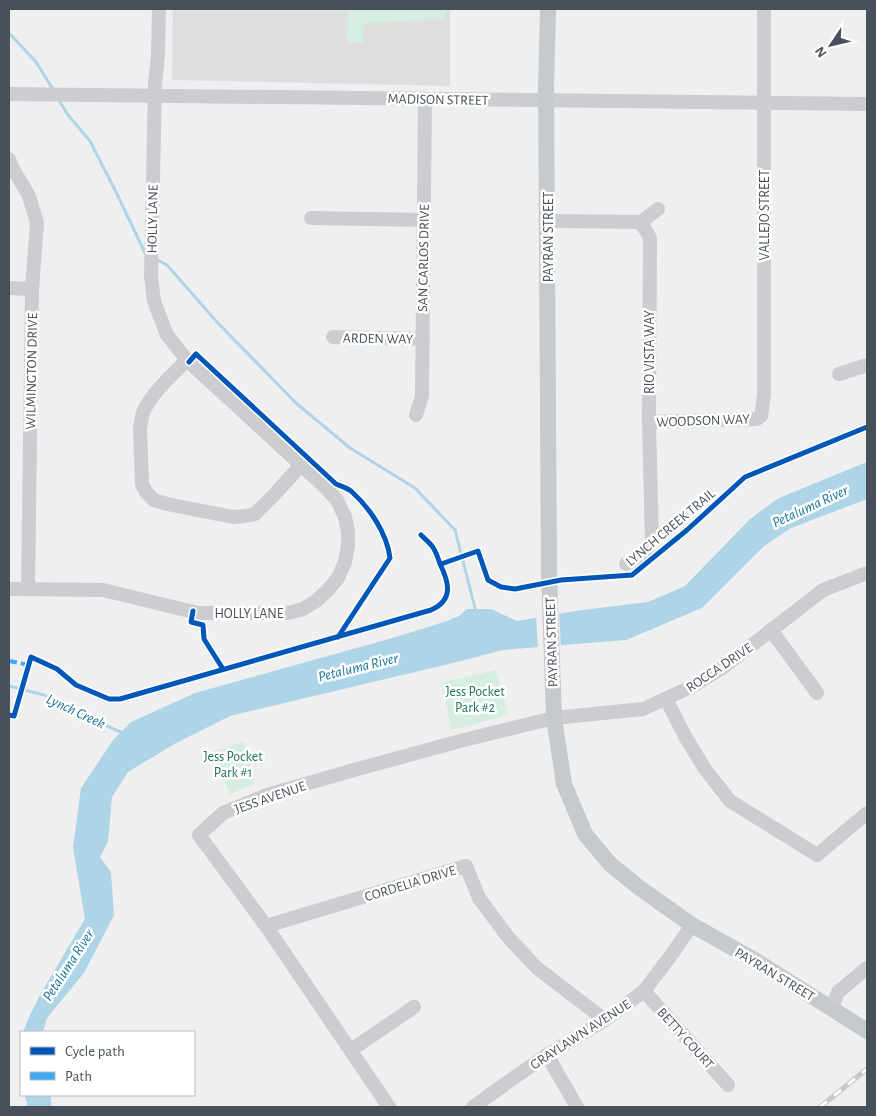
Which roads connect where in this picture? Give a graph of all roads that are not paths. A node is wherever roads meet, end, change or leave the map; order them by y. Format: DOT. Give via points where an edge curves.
graph roads {
  1 [pos="159,9"];
  2 [pos="548,9"];
  3 [pos="764,9"];
  4 [pos="9,94"];
  5 [pos="155,96"];
  6 [pos="425,99"];
  7 [pos="547,100"];
  8 [pos="763,103"];
  9 [pos="867,104"];
  10 [pos="9,159"];
  11 [pos="658,209"];
  12 [pos="311,218"];
  13 [pos="424,220"];
  14 [pos="548,221"];
  15 [pos="642,222"];
  16 [pos="9,288"];
  17 [pos="32,289"];
  18 [pos="332,337"];
  19 [pos="422,339"];
  20 [pos="187,360"];
  21 [pos="867,365"];
  22 [pos="839,374"];
  23 [pos="416,415"];
  24 [pos="757,419"];
  25 [pos="649,422"];
  26 [pos="301,465"];
  27 [pos="626,564"];
  28 [pos="867,573"];
  29 [pos="9,589"];
  30 [pos="28,589"];
  31 [pos="771,630"];
  32 [pos="817,693"];
  33 [pos="666,699"];
  34 [pos="554,718"];
  35 [pos="867,813"];
  36 [pos="692,925"];
  37 [pos="266,926"];
  38 [pos="867,968"];
  39 [pos="644,991"];
  40 [pos="414,1007"];
  41 [pos="832,1008"];
  42 [pos="605,1020"];
  43 [pos="867,1031"];
  44 [pos="351,1050"];
  45 [pos="547,1055"];
  46 [pos="728,1085"];
  47 [pos="389,1107"];
  48 [pos="473,1107"];
  49 [pos="577,1107"];
  1 -- 5 [label="street, HOLLY LANE"];
  2 -- 7 [label="main road, PAYRAN STREET"];
  3 -- 8 [label="street, VALLEJO STREET"];
  4 -- 5 [label="street, MADISON STREET"];
  5 -- 6 [label="street, MADISON STREET"];
  5 -- 20 [label="street, HOLLY LANE" via="151,276 154,301 167,335"];
  6 -- 7 [label="street, MADISON STREET"];
  6 -- 13 [label="street, SAN CARLOS DRIVE"];
  7 -- 8 [label="street, MADISON STREET"];
  7 -- 14 [label="main road, PAYRAN STREET"];
  8 -- 9 [label="street, MADISON STREET"];
  8 -- 24 [label="street, VALLEJO STREET" via="764,395 761,416"];
  10 -- 17 [label="street, WILMINGTON DRIVE" via="29,196 37,223"];
  11 -- 15 [label="street"];
  12 -- 13 [label="street"];
  13 -- 19 [label="street, SAN CARLOS DRIVE"];
  14 -- 15 [label="street"];
  14 -- 34 [label="main road, PAYRAN STREET" via="548,574"];
  15 -- 25 [label="street, RIO VISTA WAY" via="650,238"];
  16 -- 17 [label="street"];
  17 -- 30 [label="street, WILMINGTON DRIVE"];
  18 -- 19 [label="street, ARDEN WAY"];
  19 -- 23 [label="street, SAN CARLOS DRIVE" via="422,396"];
  20 -- 26 [label="street, HOLLY LANE"];
  20 -- 26 [label="street" via="156,393 141,420 142,484 154,500 233,517 255,514"];
  21 -- 22 [label="street"];
  24 -- 25 [label="street, WOODSON WAY"];
  25 -- 27 [label="street, RIO VISTA WAY" via="652,542 641,556"];
  26 -- 30 [label="street, HOLLY LANE" via="337,500 348,531 345,562 338,578 316,601 303,609 288,613 198,613 103,590"];
  28 -- 31 [label="street, ROCCA DRIVE" via="822,590"];
  29 -- 30 [label="street, HOLLY LANE"];
  31 -- 32 [label="street"];
  31 -- 33 [label="street, ROCCA DRIVE" via="725,666"];
  33 -- 34 [label="street, ROCCA DRIVE" via="642,708"];
  33 -- 35 [label="street" via="705,769 730,801 817,855"];
  34 -- 36 [label="main road, PAYRAN STREET" via="564,784 585,834 610,864"];
  34 -- 37 [label="street, JESS AVENUE" via="267,795 223,814 199,835"];
  36 -- 39 [label="street, GRAYLAWN AVENUE"];
  36 -- 41 [label="main road, PAYRAN STREET"];
  37 -- 42 [label="street, CORDELIA DRIVE" via="466,866 479,898 508,937 537,968"];
  37 -- 44 [label="street, JESS AVENUE"];
  38 -- 41 [label="street" via="838,992"];
  39 -- 42 [label="street, GRAYLAWN AVENUE"];
  39 -- 46 [label="street, BETTY COURT"];
  40 -- 44 [label="street"];
  41 -- 43 [label="main road, PAYRAN STREET"];
  42 -- 45 [label="street, GRAYLAWN AVENUE"];
  44 -- 47 [label="street, JESS AVENUE"];
  45 -- 48 [label="street, GRAYLAWN AVENUE"];
  45 -- 49 [label="street"];
}
